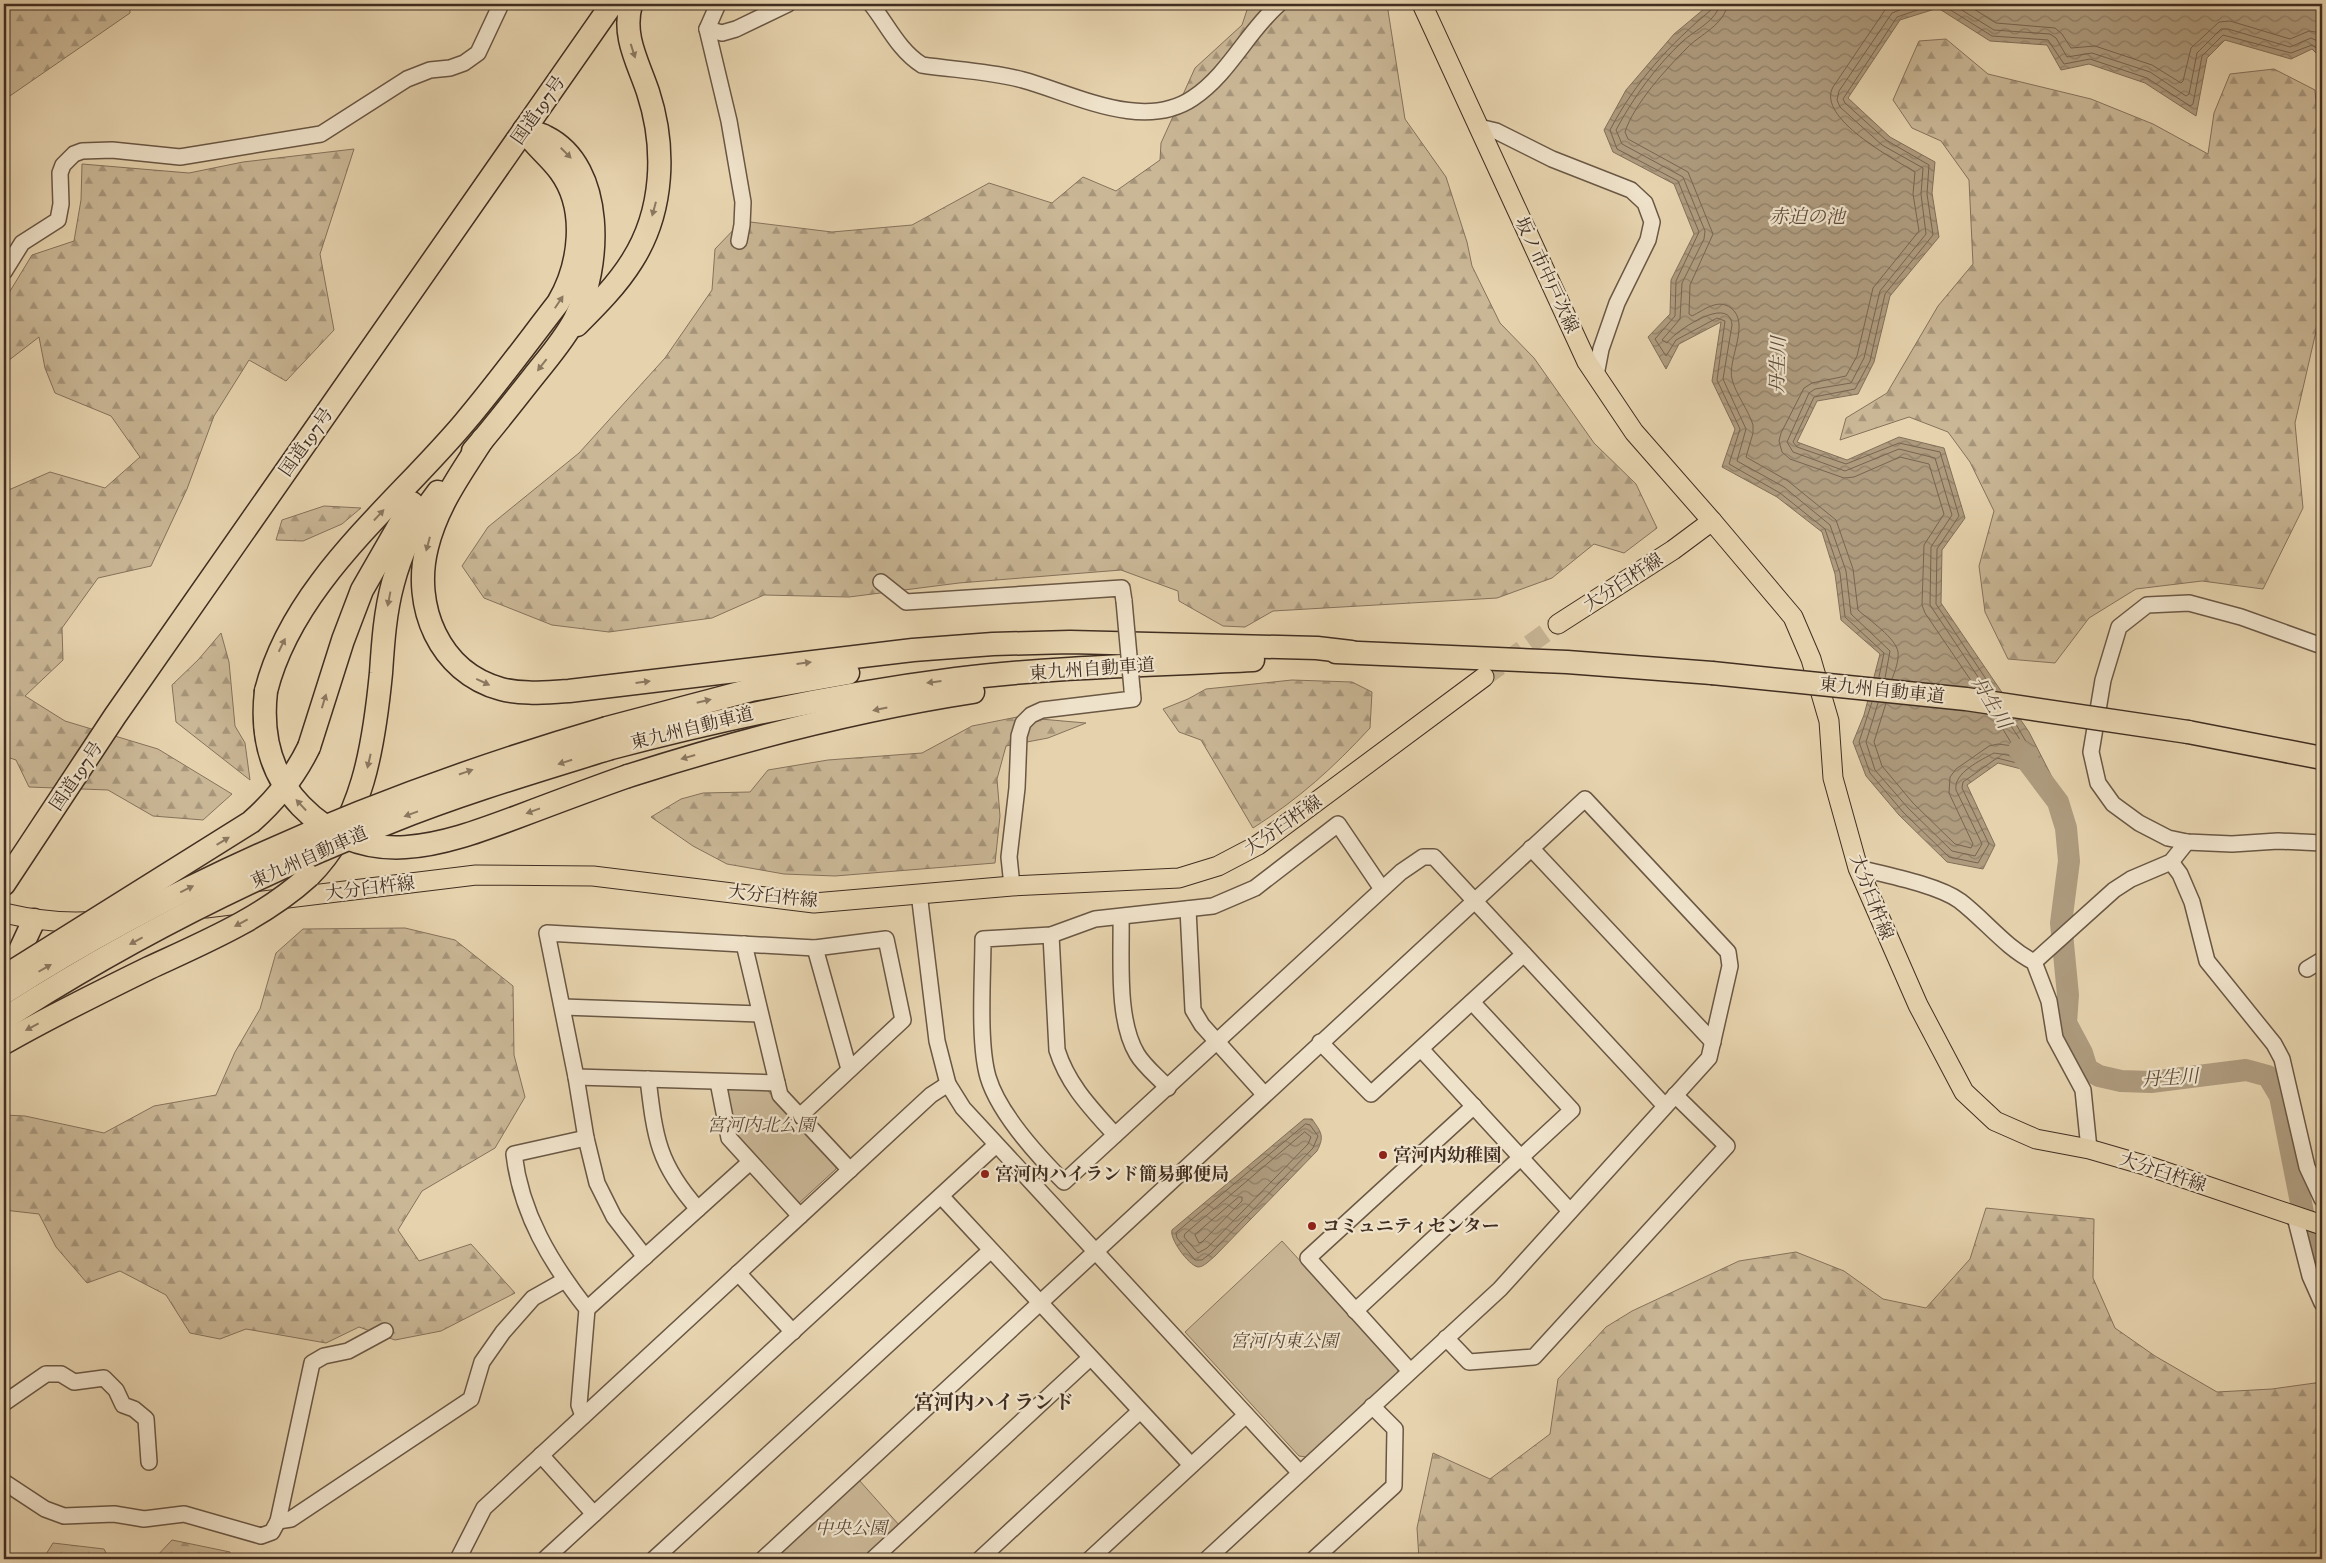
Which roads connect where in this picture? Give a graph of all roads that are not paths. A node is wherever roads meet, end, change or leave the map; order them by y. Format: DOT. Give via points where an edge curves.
graph roads {
  1 [pos="501,4"];
  2 [pos="612,4"];
  3 [pos="631,4"];
  4 [pos="718,4"];
  5 [pos="788,4"];
  6 [pos="870,4"];
  7 [pos="1279,4"];
  8 [pos="1422,4"];
  9 [pos="707,29"];
  10 [pos="1479,127"];
  11 [pos="524,130"];
  12 [pos="567,184"];
  13 [pos="738,241"];
  14 [pos="4,272"];
  15 [pos="388,326"];
  16 [pos="560,342"];
  17 [pos="1596,376"];
  18 [pos="464,423"];
  19 [pos="483,439"];
  20 [pos="1712,522"];
  21 [pos="881,582"];
  22 [pos="1558,624"];
  23 [pos="2322,646"];
  24 [pos="1351,652"];
  25 [pos="1437,658"];
  26 [pos="1152,666"];
  27 [pos="1484,678"];
  28 [pos="609,738"];
  29 [pos="2322,758"];
  30 [pos="2187,842"];
  31 [pos="2322,843"];
  32 [pos="1531,848"];
  33 [pos="2171,862"];
  34 [pos="1858,868"];
  35 [pos="4,884"];
  36 [pos="1012,886"];
  37 [pos="1382,889"];
  38 [pos="918,893"];
  39 [pos="1475,901"];
  40 [pos="1188,910"];
  41 [pos="4,913"];
  42 [pos="1121,917"];
  43 [pos="34,920"];
  44 [pos="1051,935"];
  45 [pos="744,944"];
  46 [pos="815,948"];
  47 [pos="1524,954"];
  48 [pos="2036,960"];
  49 [pos="2322,960"];
  50 [pos="2307,969"];
  51 [pos="4,976"];
  52 [pos="4,994"];
  53 [pos="1472,1002"];
  54 [pos="563,1007"];
  55 [pos="760,1014"];
  56 [pos="4,1019"];
  57 [pos="1216,1042"];
  58 [pos="1320,1042"];
  59 [pos="1713,1042"];
  60 [pos="4,1043"];
  61 [pos="1421,1048"];
  62 [pos="849,1069"];
  63 [pos="576,1077"];
  64 [pos="648,1079"];
  65 [pos="718,1082"];
  66 [pos="777,1083"];
  67 [pos="948,1084"];
  68 [pos="1168,1088"];
  69 [pos="1264,1094"];
  70 [pos="1676,1094"];
  71 [pos="1474,1106"];
  72 [pos="1665,1106"];
  73 [pos="800,1116"];
  74 [pos="1115,1135"];
  75 [pos="586,1138"];
  76 [pos="996,1145"];
  77 [pos="2089,1149"];
  78 [pos="1520,1157"];
  79 [pos="749,1163"];
  80 [pos="850,1170"];
  81 [pos="940,1196"];
  82 [pos="2322,1199"];
  83 [pos="698,1209"];
  84 [pos="1570,1211"];
  85 [pos="800,1216"];
  86 [pos="2298,1218"];
  87 [pos="2322,1225"];
  88 [pos="990,1250"];
  89 [pos="1096,1252"];
  90 [pos="645,1257"];
  91 [pos="738,1273"];
  92 [pos="565,1280"];
  93 [pos="2322,1303"];
  94 [pos="1040,1304"];
  95 [pos="587,1309"];
  96 [pos="1356,1311"];
  97 [pos="385,1331"];
  98 [pos="793,1332"];
  99 [pos="1446,1338"];
  100 [pos="1090,1358"];
  101 [pos="1410,1371"];
  102 [pos="4,1403"];
  103 [pos="1372,1406"];
  104 [pos="1140,1411"];
  105 [pos="1246,1415"];
  106 [pos="583,1416"];
  107 [pos="541,1455"];
  108 [pos="148,1462"];
  109 [pos="1192,1466"];
  110 [pos="1300,1473"];
  111 [pos="4,1482"];
  112 [pos="594,1514"];
  113 [pos="278,1522"];
  114 [pos="1317,1558"];
  115 [pos="458,1559"];
  116 [pos="545,1559"];
  117 [pos="654,1559"];
  118 [pos="763,1559"];
  119 [pos="873,1559"];
  120 [pos="980,1559"];
  121 [pos="1090,1559"];
  122 [pos="1207,1559"];
  1 -- 14 [label="street" via="478,53 450,68 430,70 407,78 321,134 180,157 112,150 74,154 63,164 60,173 58,220 22,243"];
  2 -- 11 [label="highway, 国道197号"];
  3 -- 16 [label="highway, one-way" via="628,37 648,92 659,146 655,204 642,243 629,266 604,298"];
  4 -- 9 [label="street"];
  5 -- 9 [label="street" via="736,29 722,33"];
  6 -- 7 [label="street" via="901,47 922,65 1022,80 1086,102 1145,113 1164,111 1192,99 1205,89"];
  8 -- 10 [label="main road, 坂ノ市中戸次線"];
  9 -- 13 [label="street" via="729,121 742,202"];
  10 -- 17 [label="main road, 坂ノ市中戸次線" via="1586,362"];
  10 -- 17 [label="street" via="1496,131 1552,159 1631,190 1645,203 1652,222 1648,240 1617,303 1601,348"];
  11 -- 12 [label="highway"];
  11 -- 15 [label="highway, 国道197号"];
  11 -- 16 [label="highway, one-way" via="545,136 564,150 580,170 589,197 593,239 588,284 575,319"];
  12 -- 15 [label="highway" via="550,165 541,161 522,160 514,165 445,260"];
  18 -- 12 [label="highway, one-way" via="567,289 577,242 576,216"];
  15 -- 35 [label="highway, 国道197号" via="115,716"];
  16 -- 19 [label="highway, one-way"];
  17 -- 20 [label="main road, 坂ノ市中戸次線" via="1634,432"];
  26 -- 18 [label="highway, one-way, bridge" via="958,694 856,714 732,745 628,776 452,840 411,848 392,848 345,838 320,823 288,791 271,760 264,710 276,656 319,588 349,549"];
  51 -- 18 [label="highway, one-way, bridge" via="251,822 279,795 309,747 362,590 387,542"];
  19 -- 24 [label="highway, one-way" via="440,510 427,547 423,585 429,622 447,655 472,677 503,690 531,693 569,690 913,650 993,644 1070,642 1316,648"];
  19 -- 60 [label="highway, one-way, bridge" via="426,508 405,545 388,604 376,723 367,768 354,806 337,840 309,876 293,891 245,921"];
  20 -- 22 [label="main road, 大分臼杵線"];
  20 -- 34 [label="main road, 大分臼杵線" via="1792,617 1811,659 1829,720 1833,778"];
  21 -- 36 [label="street, bridge" via="906,602 1122,588 1133,699 1042,710 1030,714 1023,723 1019,736 1009,856"];
  23 -- 30 [label="street" via="2241,617 2189,603 2147,605 2119,627 2103,680 2091,752 2098,783 2113,804 2140,823 2168,838"];
  24 -- 25 [label="highway, 東九州自動車道"];
  28 -- 24 [label="highway, 東九州自動車道, one-way" via="752,690 917,664 1087,655"];
  25 -- 26 [label="highway, 東九州自動車道" via="1252,660"];
  25 -- 29 [label="highway, 東九州自動車道, bridge" via="1567,662 1712,673 1966,699 2188,732"];
  26 -- 28 [label="highway, 東九州自動車道, one-way" via="1006,675 892,688"];
  27 -- 36 [label="main road, 大分臼杵線" via="1258,845 1218,866 1179,878"];
  52 -- 28 [label="highway, 東九州自動車道, one-way, bridge" via="178,894 313,830 523,752"];
  28 -- 56 [label="highway, 東九州自動車道, one-way, bridge" via="327,847 188,913 107,956"];
  30 -- 31 [label="street"];
  30 -- 33 [label="street"];
  32 -- 39 [label="street"];
  32 -- 59 [label="street"];
  32 -- 59 [label="street" via="1584,799 1716,938 1728,952 1730,966"];
  33 -- 48 [label="street" via="2114,890"];
  33 -- 82 [label="street" via="2192,902 2207,961 2282,1058 2307,1167"];
  34 -- 48 [label="street" via="1942,892 1959,901 2018,954"];
  34 -- 77 [label="main road, 大分臼杵線" via="1918,1005 1964,1092 1995,1121 2036,1140"];
  36 -- 38 [label="main road, 大分臼杵線"];
  37 -- 39 [label="street" via="1423,857 1434,857"];
  37 -- 40 [label="street" via="1338,824 1255,888 1213,906"];
  37 -- 57 [label="street"];
  38 -- 43 [label="main road, 大分臼杵線" via="814,903 593,876 476,876 83,922"];
  38 -- 67 [label="street" via="937,1041"];
  39 -- 47 [label="street"];
  39 -- 58 [label="street"];
  40 -- 42 [label="street"];
  40 -- 57 [label="street" via="1193,1010"];
  41 -- 43 [label="main road, 大分臼杵線"];
  42 -- 44 [label="street" via="1095,919"];
  42 -- 68 [label="street" via="1124,1002 1129,1037 1137,1055"];
  43 -- 51 [label="highway" via="16,959"];
  44 -- 74 [label="street" via="1057,1050 1062,1067 1080,1096"];
  44 -- 74 [label="street" via="983,939 984,1057 988,1078 1000,1104 1064,1182"];
  45 -- 46 [label="street"];
  45 -- 54 [label="street" via="547,933"];
  45 -- 55 [label="street"];
  46 -- 62 [label="street"];
  46 -- 62 [label="street" via="886,939 903,1020"];
  47 -- 53 [label="street"];
  47 -- 72 [label="street"];
  48 -- 77 [label="street" via="2049,1001 2055,1038 2083,1090"];
  49 -- 50 [label="street"];
  53 -- 61 [label="street"];
  53 -- 78 [label="street" via="1572,1110"];
  54 -- 55 [label="street"];
  54 -- 63 [label="street"];
  55 -- 66 [label="street"];
  57 -- 68 [label="street"];
  57 -- 69 [label="street"];
  58 -- 61 [label="street" via="1371,1094"];
  58 -- 69 [label="street"];
  59 -- 70 [label="street" via="1709,1058"];
  61 -- 71 [label="street"];
  62 -- 73 [label="street"];
  63 -- 64 [label="street"];
  63 -- 75 [label="street"];
  64 -- 65 [label="street"];
  64 -- 83 [label="street" via="661,1155 677,1185"];
  65 -- 66 [label="street"];
  65 -- 79 [label="street" via="726,1132"];
  66 -- 73 [label="street" via="780,1095"];
  67 -- 76 [label="street" via="963,1108"];
  67 -- 80 [label="street"];
  68 -- 74 [label="street"];
  69 -- 89 [label="street"];
  70 -- 72 [label="street"];
  70 -- 99 [label="street" via="1727,1146 1534,1357 1469,1362"];
  71 -- 78 [label="street"];
  71 -- 96 [label="street" via="1308,1258"];
  72 -- 84 [label="street"];
  73 -- 80 [label="street"];
  75 -- 90 [label="street" via="604,1199 614,1218"];
  75 -- 92 [label="street" via="514,1154 527,1210 542,1243"];
  76 -- 81 [label="street"];
  76 -- 89 [label="street"];
  77 -- 86 [label="main road, 大分臼杵線"];
  78 -- 84 [label="street"];
  78 -- 96 [label="street"];
  79 -- 83 [label="street"];
  79 -- 85 [label="street"];
  80 -- 85 [label="street"];
  81 -- 88 [label="street"];
  81 -- 98 [label="street"];
  83 -- 90 [label="street"];
  84 -- 99 [label="street" via="1500,1289"];
  85 -- 91 [label="street"];
  86 -- 87 [label="main road, 大分臼杵線"];
  86 -- 93 [label="street" via="2310,1276"];
  88 -- 94 [label="street"];
  88 -- 117 [label="street"];
  89 -- 94 [label="street"];
  89 -- 105 [label="street"];
  90 -- 95 [label="street"];
  91 -- 98 [label="street"];
  91 -- 106 [label="street"];
  92 -- 95 [label="street"];
  92 -- 113 [label="street" via="534,1298 503,1332 482,1362 471,1399 290,1519"];
  94 -- 100 [label="street"];
  94 -- 118 [label="street"];
  95 -- 106 [label="street" via="579,1405"];
  96 -- 101 [label="street"];
  97 -- 113 [label="street" via="348,1351 324,1356 312,1363"];
  98 -- 112 [label="street"];
  99 -- 101 [label="street"];
  100 -- 104 [label="street"];
  100 -- 119 [label="street"];
  101 -- 103 [label="street"];
  102 -- 108 [label="street" via="46,1374 61,1374 74,1382 104,1378 116,1390 123,1405 146,1419"];
  103 -- 110 [label="street"];
  103 -- 114 [label="street" via="1395,1430 1394,1486"];
  104 -- 109 [label="street"];
  104 -- 120 [label="street"];
  105 -- 109 [label="street"];
  105 -- 110 [label="street"];
  106 -- 107 [label="street"];
  107 -- 112 [label="street"];
  107 -- 115 [label="street" via="484,1508"];
  109 -- 121 [label="street"];
  110 -- 122 [label="street"];
  111 -- 113 [label="street" via="64,1516 114,1514 161,1518 184,1514 261,1536 272,1532"];
  112 -- 116 [label="street"];
}
